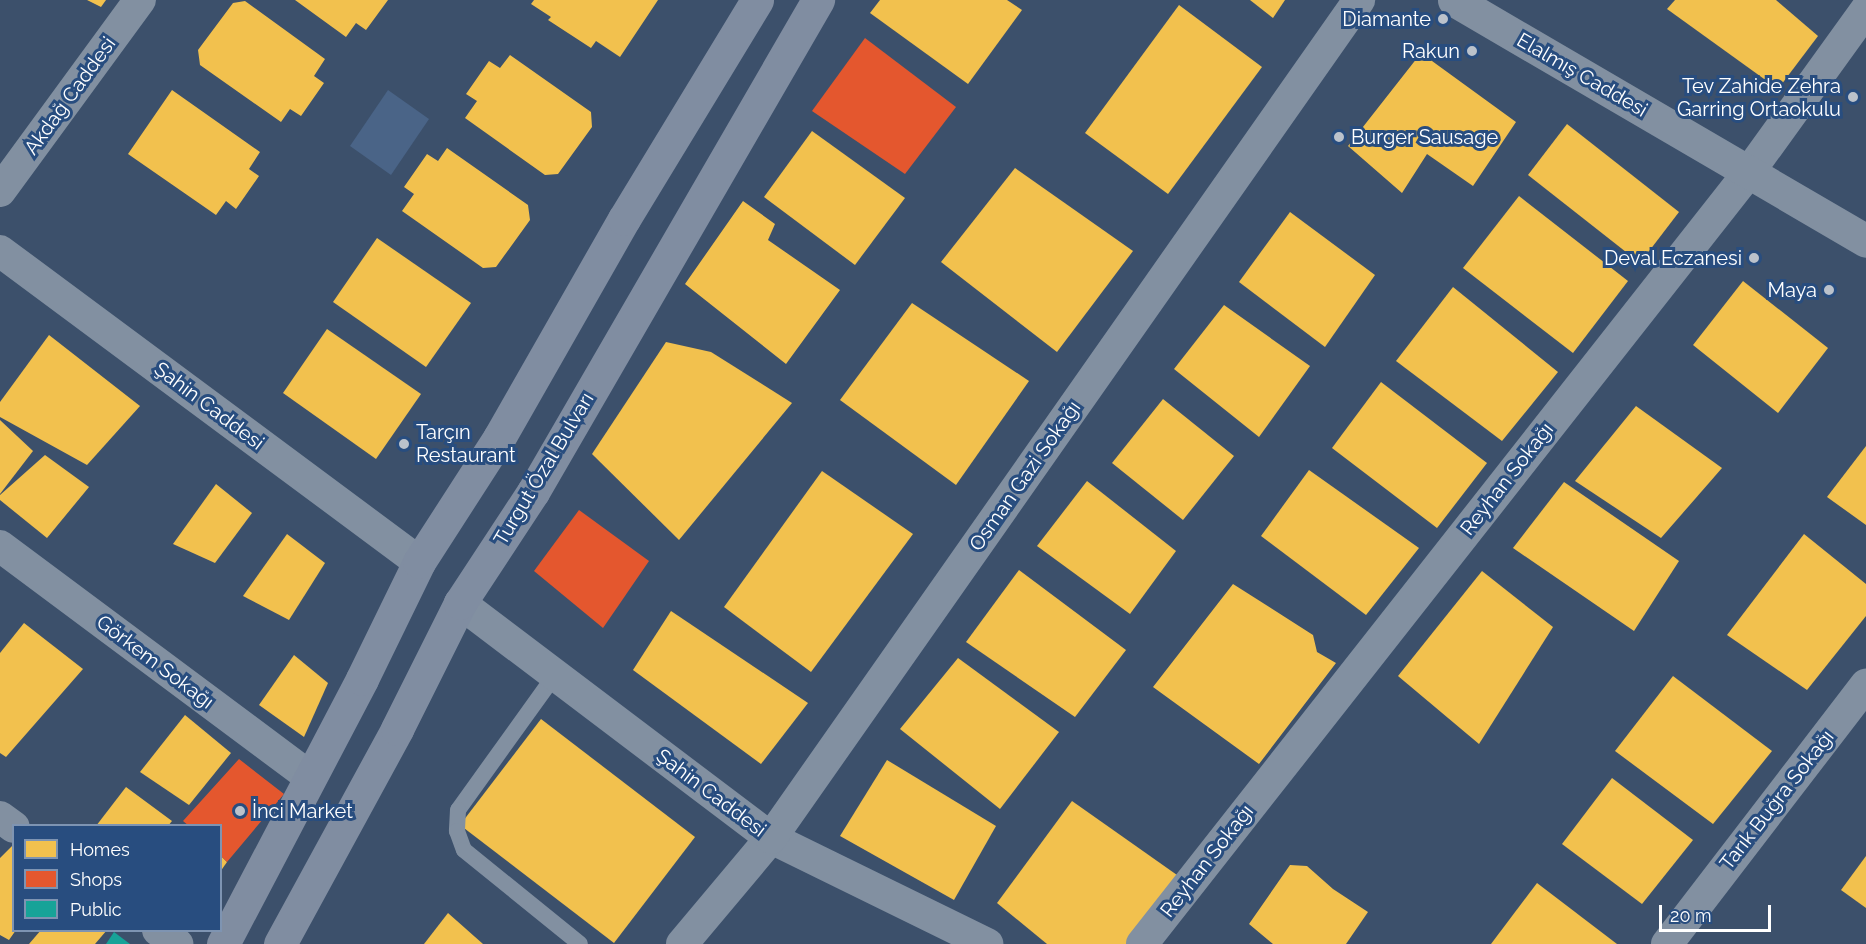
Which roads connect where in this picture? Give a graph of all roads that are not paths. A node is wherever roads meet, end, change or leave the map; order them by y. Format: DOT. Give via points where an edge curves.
graph roads {
  1 [pos="140,0"];
  2 [pos="757,0"];
  3 [pos="818,0"];
  4 [pos="1359,0"];
  5 [pos="1454,0"];
  6 [pos="1866,10"];
  7 [pos="1749,172"];
  8 [pos="0,191"];
  9 [pos="1866,241"];
  10 [pos="0,251"];
  11 [pos="0,546"];
  12 [pos="419,562"];
  13 [pos="460,603"];
  14 [pos="555,675"];
  15 [pos="1866,685"];
  16 [pos="310,777"];
  17 [pos="771,838"];
  18 [pos="161,932"];
  19 [pos="177,944"];
  20 [pos="223,944"];
  21 [pos="280,944"];
  22 [pos="580,944"];
  23 [pos="682,944"];
  24 [pos="987,944"];
  25 [pos="1142,944"];
  26 [pos="1666,944"];
  1 -- 8 [label="street, Akdağ Caddesi"];
  2 -- 12 [label="main road" via="624,219 499,438"];
  3 -- 13 [label="main road, Turgut Özal Bulvarı" via="533,492"];
  4 -- 17 [label="street, Osman Gazi Sokağı"];
  5 -- 7 [label="street, Elalmış Caddesi"];
  6 -- 7 [label="street, Reyhan Sokağı"];
  7 -- 9 [label="street, Elalmış Caddesi"];
  7 -- 25 [label="street, Reyhan Sokağı"];
  10 -- 12 [label="street, Şahin Caddesi"];
  11 -- 16 [label="street, Görkem Sokağı"];
  12 -- 16 [label="main road"];
  13 -- 14 [label="street, Şahin Caddesi"];
  13 -- 21 [label="main road, Turgut Özal Bulvarı" via="398,729"];
  14 -- 17 [label="street, Şahin Caddesi"];
  14 -- 22 [label="lane" via="458,810 456,831 464,850"];
  15 -- 26 [label="street, Tarık Buğra Sokağı"];
  16 -- 20 [label="main road"];
  17 -- 23 [label="street, Osman Gazi Sokağı"];
  17 -- 24 [label="street, Şahin Caddesi"];
  18 -- 19 [label="street"];
}
